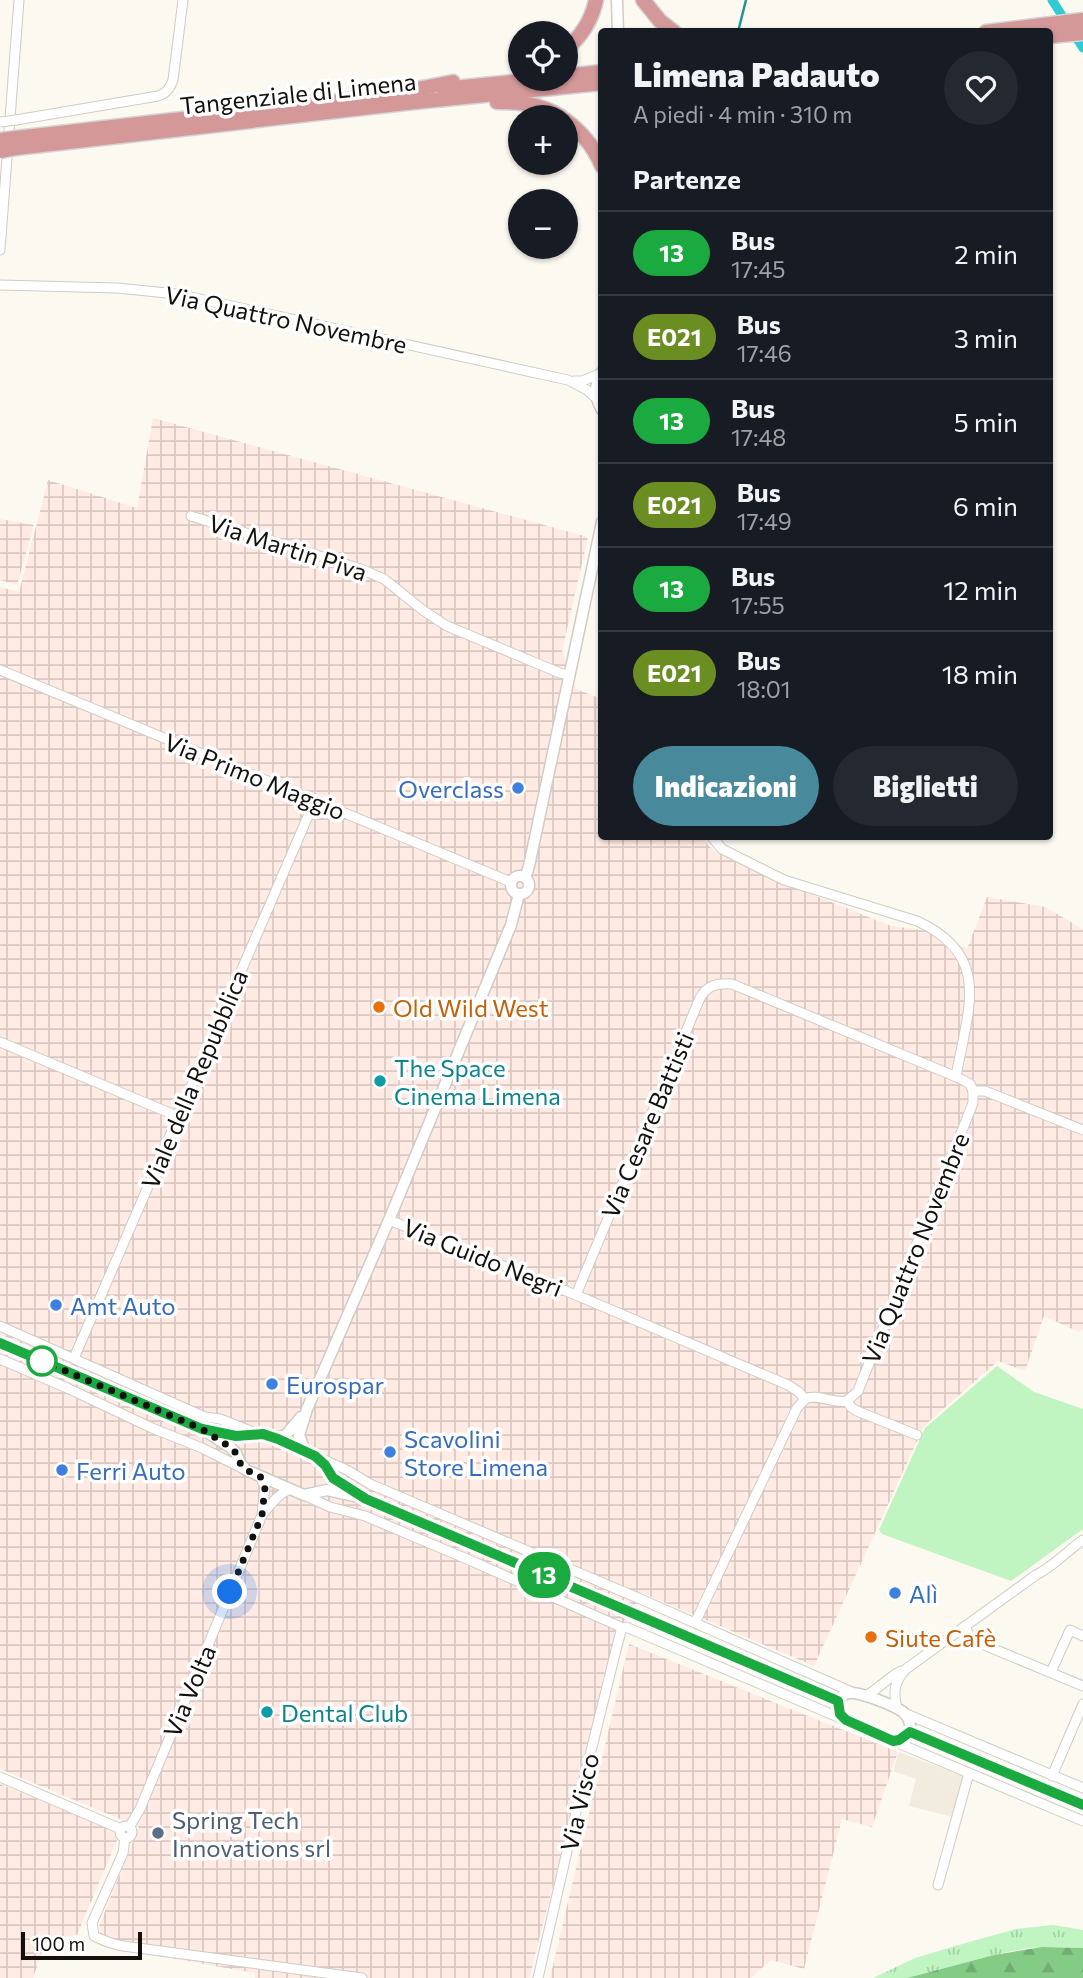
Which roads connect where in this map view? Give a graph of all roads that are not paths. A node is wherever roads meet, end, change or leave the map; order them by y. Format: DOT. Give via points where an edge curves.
graph roads {
  1 [pos="19,0"];
  2 [pos="183,0"];
  3 [pos="596,0"];
  4 [pos="617,0"];
  5 [pos="643,0"];
  6 [pos="1083,20"];
  7 [pos="618,28"];
  8 [pos="669,28"];
  9 [pos="1019,28"];
  10 [pos="1083,33"];
  11 [pos="578,36"];
  12 [pos="1053,36"];
  13 [pos="598,72"];
  14 [pos="508,74"];
  15 [pos="578,75"];
  16 [pos="508,83"];
  17 [pos="598,83"];
  18 [pos="394,95"];
  19 [pos="415,102"];
  20 [pos="534,105"];
  21 [pos="0,122"];
  22 [pos="578,130"];
  23 [pos="0,140"];
  24 [pos="16,143"];
  25 [pos="0,151"];
  26 [pos="598,156"];
  27 [pos="0,250"];
  28 [pos="0,285"];
  29 [pos="598,375"];
  30 [pos="598,379"];
  31 [pos="568,380"];
  32 [pos="598,402"];
  33 [pos="598,404"];
  34 [pos="191,516"];
  35 [pos="598,541"];
  36 [pos="0,670"];
  37 [pos="569,675"];
  38 [pos="315,800"];
  39 [pos="714,840"];
  40 [pos="524,877"];
  41 [pos="511,882"];
  42 [pos="519,894"];
  43 [pos="0,1042"];
  44 [pos="954,1076"];
  45 [pos="974,1091"];
  46 [pos="177,1116"];
  47 [pos="1083,1130"];
  48 [pos="388,1220"];
  49 [pos="576,1295"];
  50 [pos="0,1326"];
  51 [pos="0,1343"];
  52 [pos="74,1358"];
  53 [pos="0,1359"];
  54 [pos="92,1383"];
  55 [pos="86,1398"];
  56 [pos="805,1399"];
  57 [pos="847,1401"];
  58 [pos="307,1409"];
  59 [pos="202,1429"];
  60 [pos="256,1433"];
  61 [pos="917,1434"];
  62 [pos="244,1437"];
  63 [pos="273,1437"];
  64 [pos="236,1453"];
  65 [pos="310,1454"];
  66 [pos="246,1470"];
  67 [pos="327,1471"];
  68 [pos="260,1476"];
  69 [pos="290,1489"];
  70 [pos="319,1491"];
  71 [pos="304,1495"];
  72 [pos="366,1499"];
  73 [pos="262,1515"];
  74 [pos="1083,1540"];
  75 [pos="605,1584"];
  76 [pos="599,1598"];
  77 [pos="695,1623"];
  78 [pos="965,1626"];
  79 [pos="623,1628"];
  80 [pos="1083,1636"];
  81 [pos="788,1664"];
  82 [pos="906,1669"];
  83 [pos="1051,1672"];
  84 [pos="783,1677"];
  85 [pos="1083,1686"];
  86 [pos="852,1692"];
  87 [pos="865,1696"];
  88 [pos="838,1701"];
  89 [pos="1083,1704"];
  90 [pos="900,1711"];
  91 [pos="846,1720"];
  92 [pos="910,1732"];
  93 [pos="893,1741"];
  94 [pos="969,1773"];
  95 [pos="1052,1776"];
  96 [pos="0,1777"];
  97 [pos="1083,1788"];
  98 [pos="1083,1805"];
  99 [pos="1083,1821"];
  100 [pos="125,1831"];
  101 [pos="938,1885"];
  102 [pos="362,1978"];
  103 [pos="538,1978"];
  1 -- 27 [label="street"];
  2 -- 21 [label="street, bridge" via="173,80 165,93"];
  3 -- 11 [label="highway"];
  4 -- 7 [label="street"];
  5 -- 8 [label="highway"];
  6 -- 9 [label="highway"];
  10 -- 12 [label="highway"];
  13 -- 15 [label="highway"];
  14 -- 18 [label="highway"];
  16 -- 18 [label="highway, Tangenziale di Limena"];
  17 -- 19 [label="highway, Tangenziale di Limena"];
  18 -- 24 [label="highway, Tangenziale di Limena"];
  19 -- 20 [label="highway"];
  19 -- 24 [label="highway, Tangenziale di Limena"];
  22 -- 26 [label="highway"];
  23 -- 24 [label="highway, Tangenziale di Limena, bridge"];
  24 -- 25 [label="highway, Tangenziale di Limena, bridge"];
  28 -- 31 [label="street, Via Quattro Novembre" via="177,294"];
  29 -- 31 [label="street, Via Quattro Novembre"];
  30 -- 32 [label="street"];
  31 -- 33 [label="street, Via Quattro Novembre"];
  34 -- 37 [label="street, Via Martin Piva" via="378,576 447,625"];
  35 -- 37 [label="street"];
  36 -- 38 [label="street, Via Primo Maggio"];
  37 -- 40 [label="street"];
  38 -- 41 [label="street, Via Primo Maggio"];
  38 -- 46 [label="street, Viale della Repubblica"];
  39 -- 44 [label="street" via="722,849 784,880 917,921 943,936 970,975 971,994"];
  40 -- 41 [label="street"];
  40 -- 42 [label="street" via="528,887"];
  41 -- 42 [label="street" via="512,890"];
  42 -- 48 [label="street" via="514,917"];
  43 -- 46 [label="street"];
  44 -- 45 [label="street, Via Cesare Battisti"];
  44 -- 49 [label="street, Via Cesare Battisti" via="732,984 711,986 700,999"];
  45 -- 47 [label="street, Via Cesare Battisti" via="985,1091"];
  45 -- 57 [label="street, Via Quattro Novembre" via="863,1379"];
  46 -- 52 [label="street, Viale della Repubblica"];
  48 -- 49 [label="street, Via Guido Negri"];
  48 -- 58 [label="street"];
  49 -- 56 [label="street" via="788,1385"];
  50 -- 52 [label="street"];
  51 -- 54 [label="street"];
  52 -- 60 [label="street" via="205,1417"];
  53 -- 55 [label="street"];
  54 -- 55 [label="street"];
  54 -- 59 [label="street"];
  55 -- 66 [label="street"];
  56 -- 57 [label="street"];
  56 -- 77 [label="street"];
  57 -- 61 [label="street" via="857,1411"];
  58 -- 63 [label="street" via="285,1436"];
  58 -- 65 [label="street" via="299,1435"];
  59 -- 62 [label="street"];
  59 -- 64 [label="street"];
  60 -- 62 [label="street"];
  60 -- 63 [label="street"];
  62 -- 64 [label="street"];
  63 -- 65 [label="street"];
  64 -- 66 [label="street"];
  65 -- 67 [label="street"];
  65 -- 75 [label="street"];
  66 -- 68 [label="street"];
  67 -- 70 [label="street"];
  67 -- 72 [label="street"];
  68 -- 69 [label="street"];
  68 -- 73 [label="street" via="265,1487"];
  69 -- 71 [label="street"];
  69 -- 73 [label="street" via="273,1500"];
  70 -- 71 [label="street"];
  70 -- 72 [label="street"];
  71 -- 79 [label="street" via="365,1516"];
  72 -- 76 [label="street"];
  73 -- 100 [label="street, Via Volta" via="137,1814"];
  74 -- 78 [label="street"];
  75 -- 76 [label="street"];
  75 -- 77 [label="street"];
  76 -- 84 [label="street"];
  77 -- 81 [label="street"];
  78 -- 82 [label="street"];
  78 -- 83 [label="street" via="973,1640"];
  79 -- 91 [label="street"];
  79 -- 103 [label="street, Via Visco"];
  80 -- 83 [label="street" via="1070,1630"];
  81 -- 84 [label="street"];
  81 -- 86 [label="street"];
  82 -- 87 [label="street"];
  82 -- 90 [label="street" via="894,1691"];
  83 -- 85 [label="street"];
  84 -- 88 [label="street"];
  86 -- 87 [label="street"];
  86 -- 88 [label="street"];
  87 -- 90 [label="street"];
  88 -- 91 [label="street"];
  89 -- 95 [label="street"];
  90 -- 92 [label="street"];
  90 -- 95 [label="street"];
  91 -- 93 [label="street"];
  92 -- 93 [label="street"];
  92 -- 98 [label="street"];
  93 -- 94 [label="street"];
  94 -- 99 [label="street"];
  94 -- 101 [label="street"];
  95 -- 97 [label="street"];
  96 -- 100 [label="street"];
  100 -- 102 [label="street, Via Volta" via="123,1853 92,1923 94,1936 122,1946"];
}
